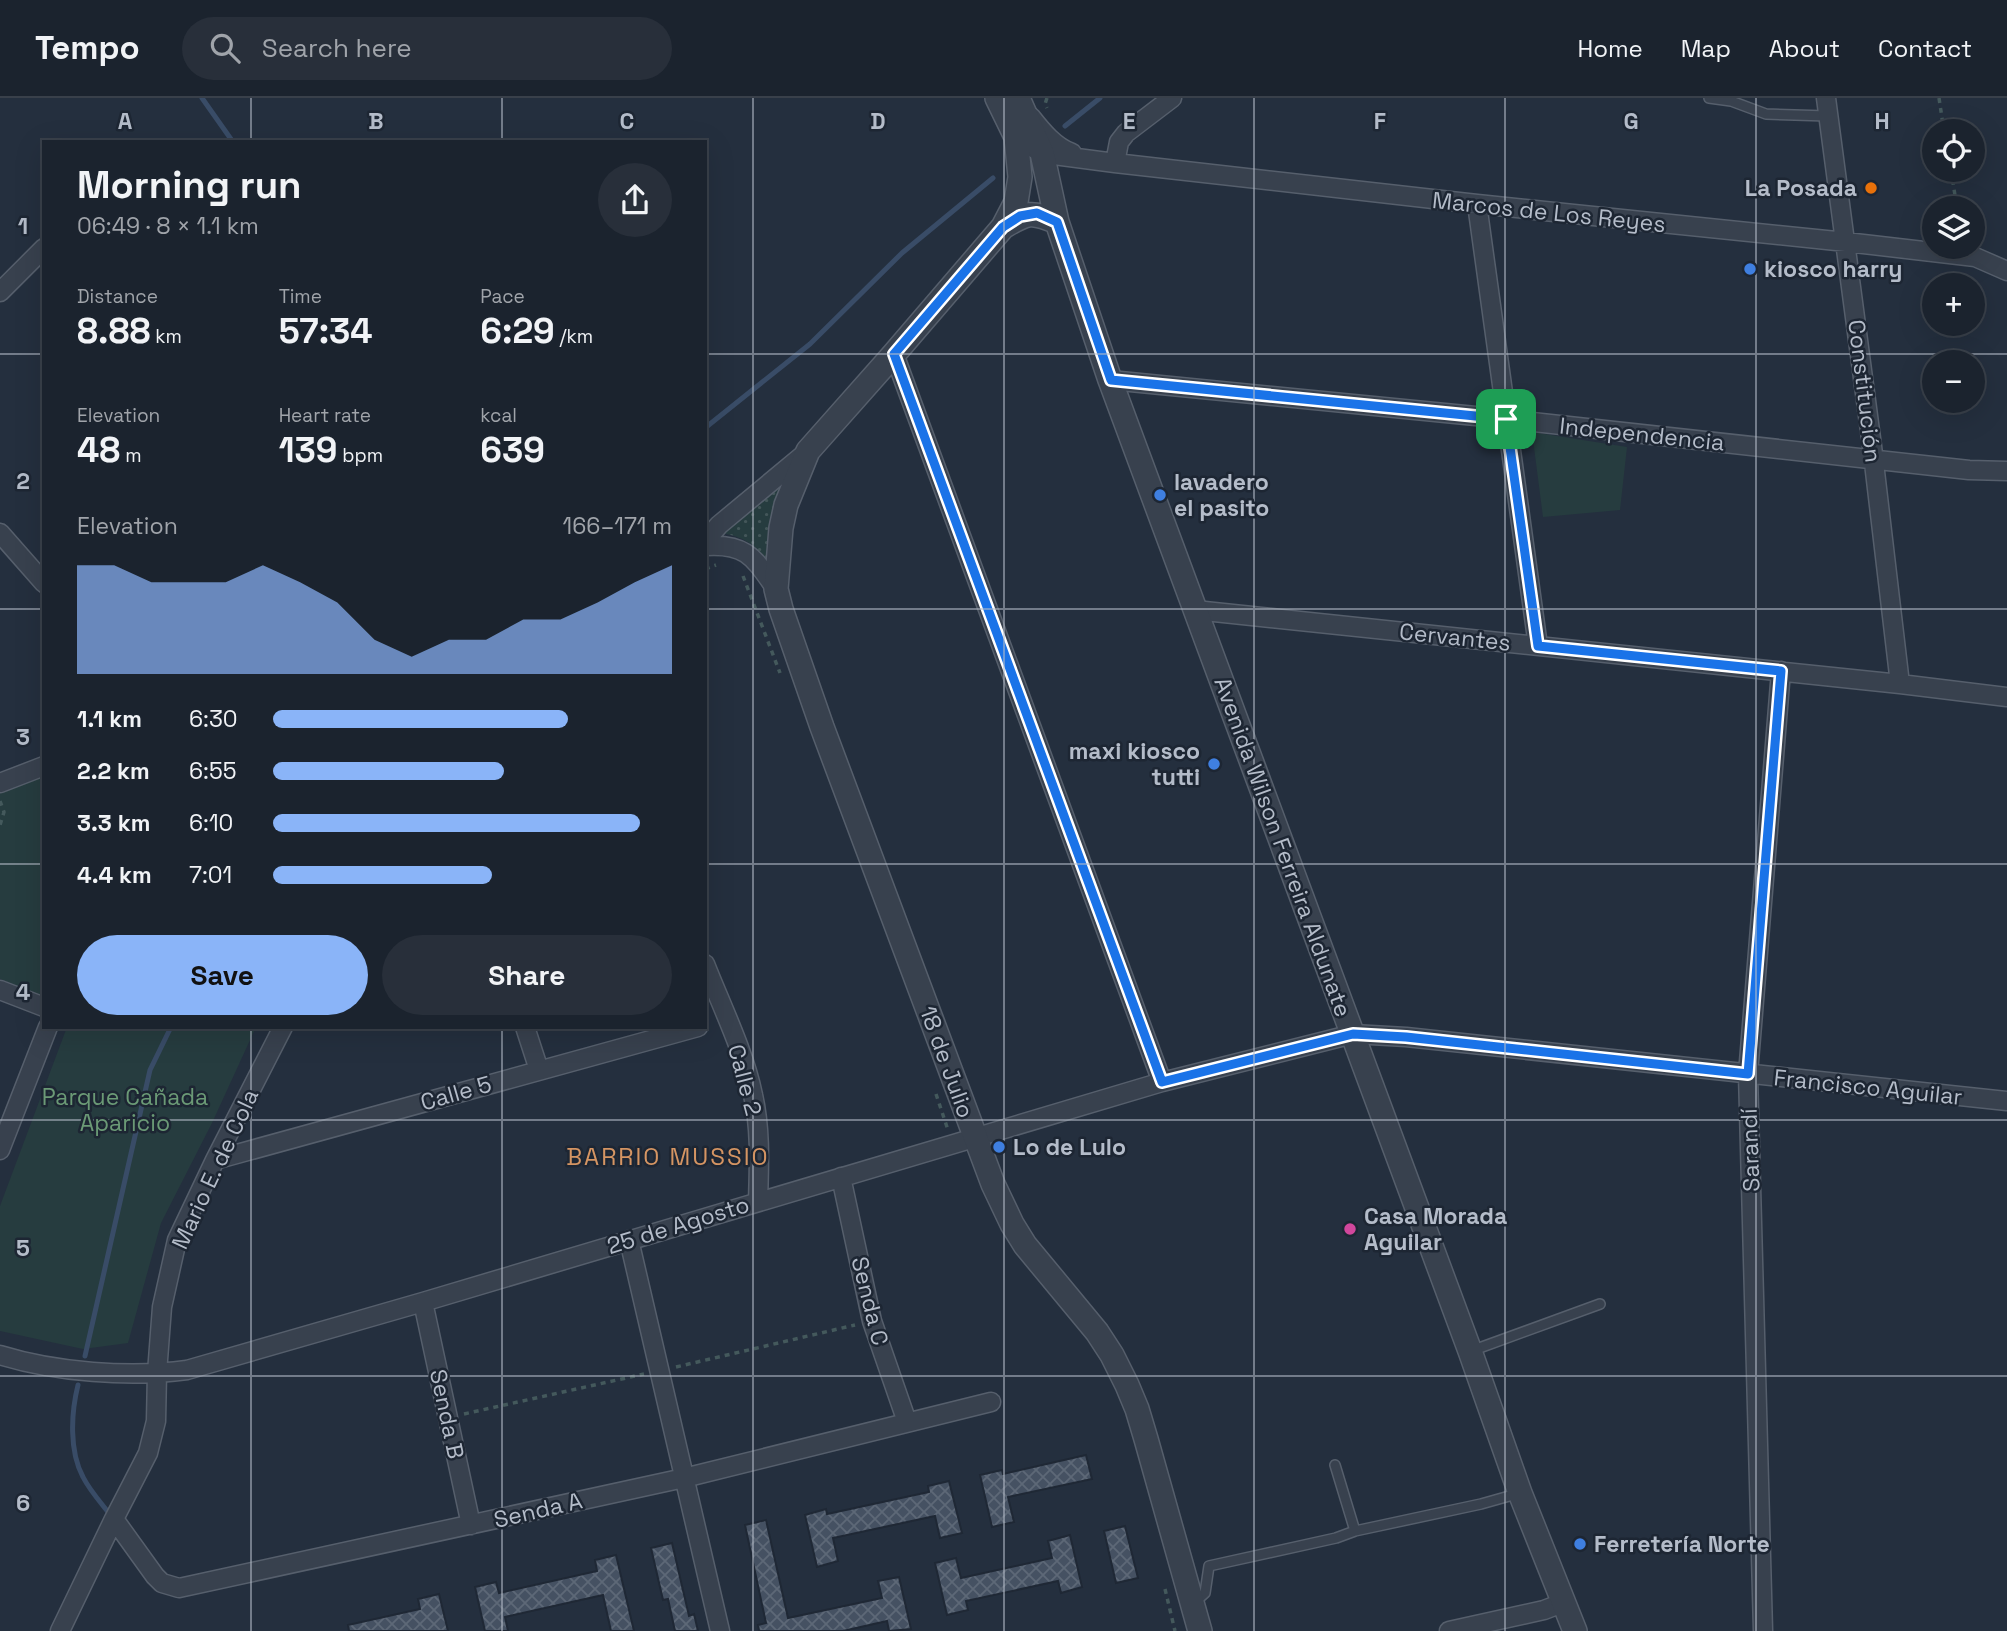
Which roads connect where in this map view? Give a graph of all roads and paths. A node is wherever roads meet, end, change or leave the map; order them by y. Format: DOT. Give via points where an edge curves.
graph roads {
  1 [pos="998,98"];
  2 [pos="1171,98"];
  3 [pos="1709,98"];
  4 [pos="1939,98"];
  5 [pos="1020,102"];
  6 [pos="1827,107"];
  7 [pos="1942,119"];
  8 [pos="1016,137"];
  9 [pos="1042,153"];
  10 [pos="1089,158"];
  11 [pos="1115,163"];
  12 [pos="1477,204"];
  13 [pos="1057,222"];
  14 [pos="1003,227"];
  15 [pos="1846,242"];
  16 [pos="42,250"];
  17 [pos="2007,271"];
  18 [pos="0,292"];
  19 [pos="894,354"];
  20 [pos="1111,380"];
  21 [pos="1506,419"];
  22 [pos="808,450"];
  23 [pos="1874,460"];
  24 [pos="2007,471"];
  25 [pos="0,533"];
  26 [pos="707,539"];
  27 [pos="707,546"];
  28 [pos="42,581"];
  29 [pos="776,589"];
  30 [pos="1195,610"];
  31 [pos="1538,646"];
  32 [pos="1781,671"];
  33 [pos="1900,684"];
  34 [pos="2007,697"];
  35 [pos="42,766"];
  36 [pos="0,783"];
  37 [pos="0,801"];
  38 [pos="0,825"];
  39 [pos="707,969"];
  40 [pos="0,990"];
  41 [pos="42,1006"];
  42 [pos="727,1020"];
  43 [pos="707,1025"];
  44 [pos="47,1029"];
  45 [pos="282,1029"];
  46 [pos="525,1029"];
  47 [pos="691,1029"];
  48 [pos="1353,1034"];
  49 [pos="539,1070"];
  50 [pos="1748,1074"];
  51 [pos="1162,1082"];
  52 [pos="2007,1101"];
  53 [pos="976,1139"];
  54 [pos="0,1150"];
  55 [pos="215,1160"];
  56 [pos="841,1177"];
  57 [pos="758,1202"];
  58 [pos="629,1240"];
  59 [pos="423,1302"];
  60 [pos="1600,1304"];
  61 [pos="1470,1351"];
  62 [pos="0,1355"];
  63 [pos="157,1373"];
  64 [pos="990,1402"];
  65 [pos="907,1422"];
  66 [pos="1335,1465"];
  67 [pos="684,1478"];
  68 [pos="1520,1493"];
  69 [pos="114,1519"];
  70 [pos="471,1525"];
  71 [pos="1355,1531"];
  72 [pos="1565,1602"];
  73 [pos="1193,1604"];
  74 [pos="60,1631"];
  75 [pos="720,1631"];
  76 [pos="1200,1631"];
  77 [pos="1449,1631"];
  78 [pos="1575,1631"];
  79 [pos="1763,1631"];
  1 -- 8 [label="street"];
  2 -- 11 [label="street" via="1126,133"];
  3 -- 6 [label="lane" via="1766,114"];
  4 -- 7 [label="path"];
  5 -- 9 [label="street, Avenida Wilson Ferreira Aldunate"];
  5 -- 10 [label="street, Marcos de Los Reyes" via="1063,150"];
  6 -- 15 [label="street, Constitución"];
  8 -- 9 [label="street, Marcos de Los Reyes"];
  8 -- 14 [label="street" via="1020,177 1016,202"];
  9 -- 10 [label="street, Marcos de Los Reyes"];
  9 -- 13 [label="street, Avenida Wilson Ferreira Aldunate"];
  10 -- 11 [label="street, Marcos de Los Reyes"];
  11 -- 12 [label="street, Marcos de Los Reyes"];
  12 -- 15 [label="street, Marcos de Los Reyes"];
  12 -- 21 [label="street"];
  13 -- 14 [label="street" via="1037,213 1020,216"];
  13 -- 20 [label="street, Avenida Wilson Ferreira Aldunate"];
  14 -- 19 [label="street"];
  15 -- 17 [label="street, Marcos de Los Reyes" via="1975,257"];
  15 -- 23 [label="street, Constitución"];
  16 -- 18 [label="street"];
  19 -- 22 [label="street"];
  19 -- 51 [label="street"];
  20 -- 21 [label="street, Independencia"];
  20 -- 30 [label="street, Avenida Wilson Ferreira Aldunate"];
  21 -- 23 [label="street, Independencia"];
  21 -- 31 [label="street"];
  22 -- 26 [label="street"];
  22 -- 29 [label="street, 18 de Julio" via="786,505"];
  23 -- 24 [label="street, Independencia"];
  23 -- 33 [label="street, Constitución"];
  25 -- 28 [label="street"];
  27 -- 29 [label="street, 18 de Julio" via="740,549 756,561"];
  29 -- 53 [label="street, 18 de Julio" via="805,679"];
  30 -- 31 [label="street, Cervantes"];
  30 -- 48 [label="street, Avenida Wilson Ferreira Aldunate"];
  31 -- 32 [label="street, Cervantes"];
  32 -- 33 [label="street, Cervantes"];
  32 -- 50 [label="street, Sarandí"];
  33 -- 34 [label="street, Cervantes"];
  35 -- 36 [label="street"];
  37 -- 38 [label="path" via="4,812"];
  39 -- 42 [label="street, Calle 2"];
  40 -- 41 [label="street"];
  42 -- 43 [label="street"];
  42 -- 57 [label="street, Calle 2" via="753,1095 760,1148"];
  44 -- 54 [label="street"];
  45 -- 55 [label="street, Mario E. de Cola"];
  46 -- 49 [label="street"];
  47 -- 49 [label="street, Calle 5"];
  48 -- 50 [label="street, Francisco Aguilar"];
  48 -- 51 [label="street, 25 de Agosto"];
  48 -- 61 [label="street, Avenida Wilson Ferreira Aldunate"];
  49 -- 55 [label="street, Calle 5"];
  50 -- 52 [label="street, Francisco Aguilar"];
  50 -- 79 [label="street, Sarandí"];
  51 -- 53 [label="street, 25 de Agosto"];
  53 -- 56 [label="street, 25 de Agosto"];
  53 -- 73 [label="street, 18 de Julio" via="1012,1224 1097,1332 1127,1385"];
  55 -- 63 [label="street, Mario E. de Cola" via="177,1240 162,1307"];
  56 -- 57 [label="street, 25 de Agosto"];
  56 -- 65 [label="street, Senda C" via="872,1321"];
  57 -- 58 [label="street, 25 de Agosto"];
  58 -- 59 [label="street, 25 de Agosto"];
  58 -- 67 [label="street"];
  59 -- 63 [label="street, 25 de Agosto" via="187,1370"];
  59 -- 70 [label="street, Senda B"];
  60 -- 61 [label="lane"];
  61 -- 68 [label="street, Avenida Wilson Ferreira Aldunate"];
  62 -- 63 [label="street, 25 de Agosto" via="76,1370"];
  63 -- 69 [label="street, Mario E. de Cola" via="156,1421 148,1453"];
  64 -- 65 [label="street, Senda A"];
  65 -- 67 [label="street, Senda A"];
  66 -- 71 [label="lane"];
  67 -- 70 [label="street, Senda A"];
  67 -- 75 [label="street"];
  68 -- 71 [label="lane"];
  68 -- 72 [label="street, Avenida Wilson Ferreira Aldunate"];
  69 -- 70 [label="street, Senda A" via="155,1576 179,1588"];
  69 -- 74 [label="street, Mario E. de Cola"];
  71 -- 73 [label="lane" via="1209,1566 1205,1593"];
  72 -- 77 [label="street"];
  72 -- 78 [label="street, Avenida Wilson Ferreira Aldunate"];
  73 -- 76 [label="street, 18 de Julio"];
}
